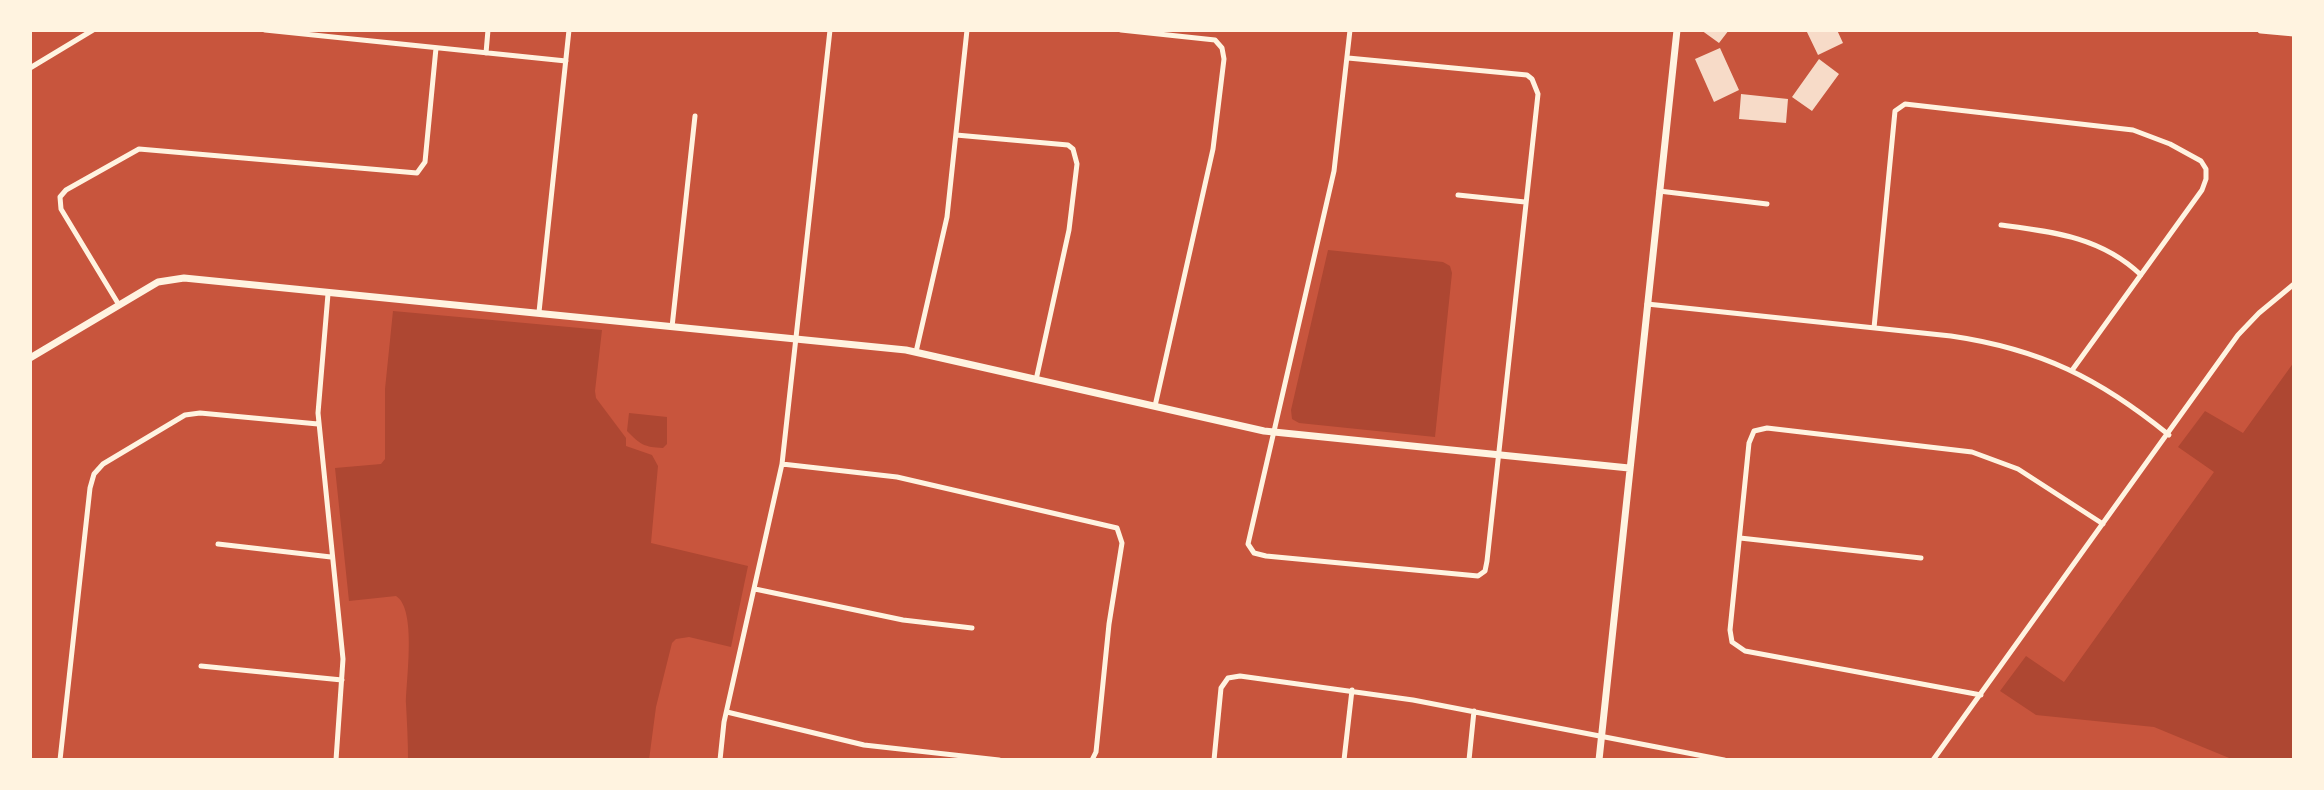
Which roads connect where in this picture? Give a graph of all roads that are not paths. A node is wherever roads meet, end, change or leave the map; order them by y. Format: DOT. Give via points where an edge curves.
graph roads {
  1 [pos="93,30"];
  2 [pos="265,30"];
  3 [pos="488,30"];
  4 [pos="569,30"];
  5 [pos="830,30"];
  6 [pos="967,30"];
  7 [pos="1121,30"];
  8 [pos="1350,30"];
  9 [pos="1677,30"];
  10 [pos="2261,30"];
  11 [pos="2294,33"];
  12 [pos="436,48"];
  13 [pos="486,53"];
  14 [pos="1348,58"];
  15 [pos="566,61"];
  16 [pos="30,68"];
  17 [pos="695,116"];
  18 [pos="956,135"];
  19 [pos="1658,191"];
  20 [pos="1458,195"];
  21 [pos="1525,202"];
  22 [pos="1767,204"];
  23 [pos="2001,225"];
  24 [pos="2141,275"];
  25 [pos="2294,284"];
  26 [pos="328,294"];
  27 [pos="1647,304"];
  28 [pos="119,305"];
  29 [pos="539,312"];
  30 [pos="672,327"];
  31 [pos="1874,328"];
  32 [pos="797,339"];
  33 [pos="916,352"];
  34 [pos="30,358"];
  35 [pos="2073,369"];
  36 [pos="1036,380"];
  37 [pos="1155,407"];
  38 [pos="318,424"];
  39 [pos="1274,432"];
  40 [pos="2169,435"];
  41 [pos="1499,455"];
  42 [pos="782,464"];
  43 [pos="1629,468"];
  44 [pos="2103,524"];
  45 [pos="1740,538"];
  46 [pos="218,544"];
  47 [pos="331,557"];
  48 [pos="1921,558"];
  49 [pos="755,589"];
  50 [pos="972,628"];
  51 [pos="201,666"];
  52 [pos="342,680"];
  53 [pos="1352,690"];
  54 [pos="1981,695"];
  55 [pos="1474,711"];
  56 [pos="727,712"];
  57 [pos="1601,736"];
  58 [pos="60,760"];
  59 [pos="336,760"];
  60 [pos="720,760"];
  61 [pos="999,760"];
  62 [pos="1092,760"];
  63 [pos="1214,760"];
  64 [pos="1344,760"];
  65 [pos="1469,760"];
  66 [pos="1599,760"];
  67 [pos="1724,760"];
  68 [pos="1933,760"];
  1 -- 16 [label="street"];
  2 -- 12 [label="street"];
  3 -- 13 [label="street"];
  4 -- 15 [label="street"];
  5 -- 32 [label="street"];
  6 -- 18 [label="street"];
  7 -- 37 [label="street" via="1215,40 1224,59 1213,149"];
  8 -- 14 [label="street"];
  9 -- 19 [label="street"];
  10 -- 11 [label="street"];
  12 -- 13 [label="street"];
  12 -- 28 [label="street" via="425,162 417,173 154,148 139,149 66,190 60,197 61,209"];
  13 -- 15 [label="street"];
  14 -- 21 [label="street" via="1532,79 1538,94"];
  14 -- 39 [label="street" via="1334,171"];
  15 -- 29 [label="street"];
  17 -- 30 [label="street"];
  18 -- 33 [label="street" via="947,217"];
  18 -- 36 [label="street" via="1068,145 1075,155 1069,230"];
  19 -- 22 [label="street"];
  19 -- 27 [label="street"];
  20 -- 21 [label="street"];
  21 -- 41 [label="street"];
  23 -- 24 [label="street" via="2083,239 2118,255"];
  24 -- 31 [label="street" via="2202,190 2206,169 2201,161 2133,130 1905,104 1895,111"];
  24 -- 35 [label="street"];
  25 -- 40 [label="street" via="2238,335"];
  26 -- 28 [label="street" via="175,278"];
  26 -- 29 [label="street"];
  26 -- 38 [label="street"];
  27 -- 31 [label="street"];
  27 -- 43 [label="street"];
  28 -- 34 [label="street"];
  29 -- 30 [label="street"];
  30 -- 32 [label="street"];
  31 -- 35 [label="street" via="1995,343"];
  32 -- 33 [label="street"];
  32 -- 42 [label="street"];
  33 -- 36 [label="street"];
  35 -- 40 [label="street"];
  36 -- 37 [label="street"];
  37 -- 39 [label="street"];
  38 -- 47 [label="street"];
  38 -- 58 [label="street" via="185,415 98,468 90,488"];
  39 -- 41 [label="street"];
  39 -- 41 [label="street" via="1248,544 1254,553 1266,556 1478,576 1487,561"];
  40 -- 44 [label="street"];
  41 -- 43 [label="street"];
  42 -- 49 [label="street"];
  42 -- 62 [label="street" via="897,477 1117,528 1122,543"];
  43 -- 57 [label="street"];
  44 -- 45 [label="street" via="2018,469 1972,452 1759,428 1749,443"];
  44 -- 54 [label="street"];
  45 -- 48 [label="street"];
  45 -- 54 [label="street" via="1730,630 1736,646"];
  46 -- 47 [label="street"];
  47 -- 52 [label="street"];
  49 -- 50 [label="street" via="903,620"];
  49 -- 56 [label="street"];
  51 -- 52 [label="street"];
  52 -- 59 [label="street"];
  53 -- 55 [label="street"];
  53 -- 63 [label="street" via="1228,678 1221,688"];
  53 -- 64 [label="street"];
  54 -- 68 [label="street"];
  55 -- 57 [label="street"];
  55 -- 65 [label="street"];
  56 -- 60 [label="street"];
  56 -- 61 [label="street" via="864,745"];
  57 -- 66 [label="street"];
  57 -- 67 [label="street"];
}
